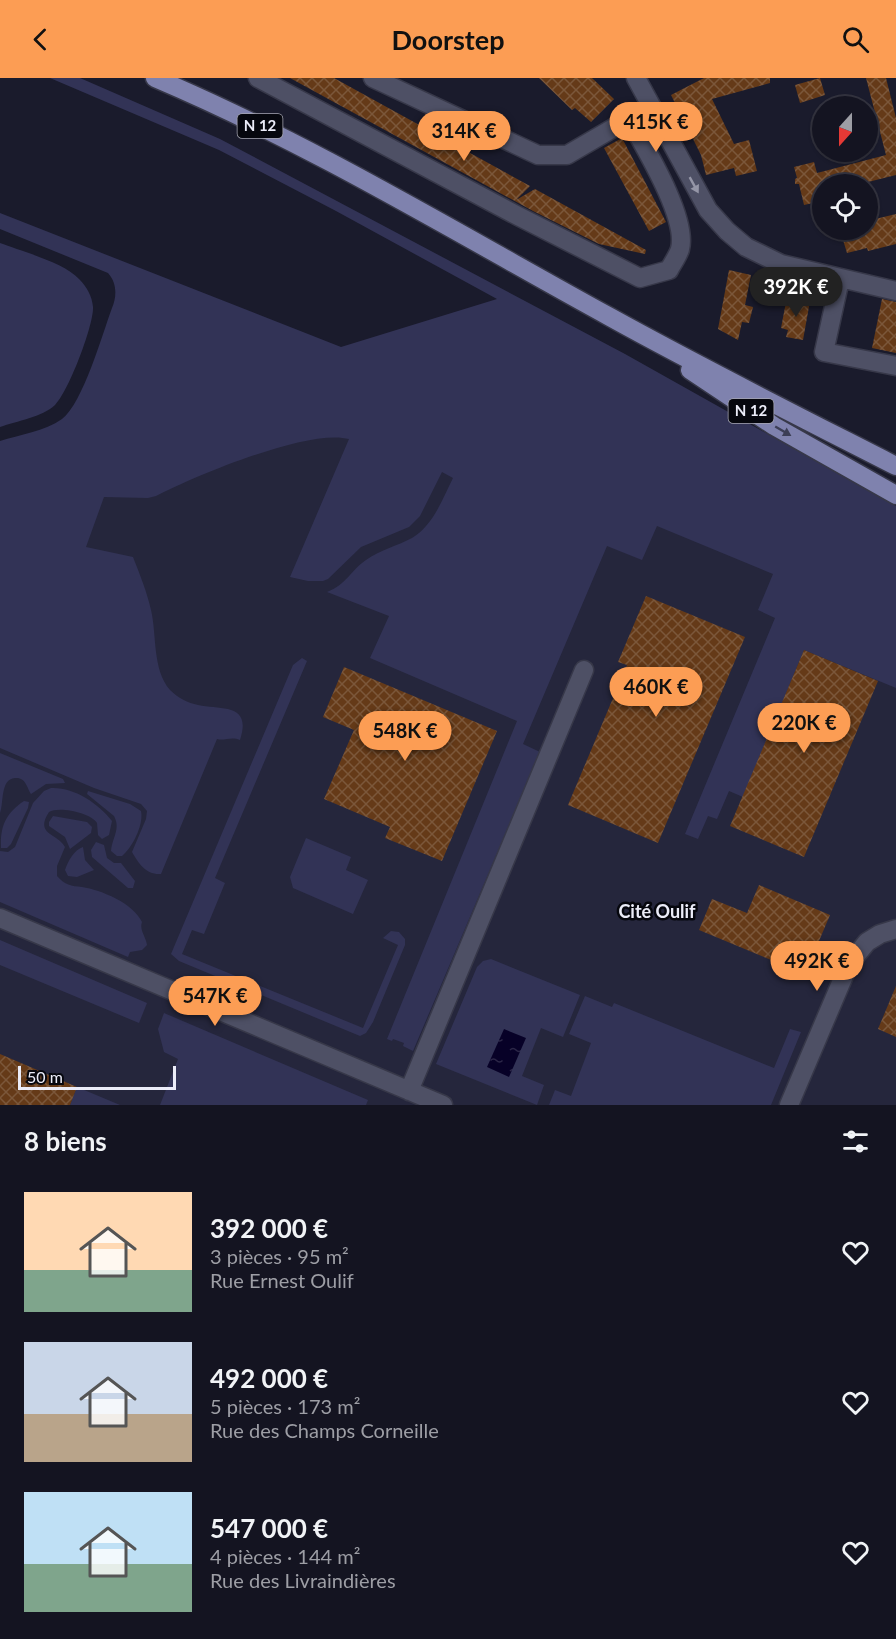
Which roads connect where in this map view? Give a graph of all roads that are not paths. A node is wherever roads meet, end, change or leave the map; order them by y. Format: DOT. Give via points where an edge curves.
graph roads {
  1 [pos="155,78"];
  2 [pos="258,78"];
  3 [pos="373,78"];
  4 [pos="636,78"];
  5 [pos="651,106"];
  6 [pos="629,119"];
  7 [pos="840,279"];
  8 [pos="896,291"];
  9 [pos="611,318"];
  10 [pos="896,366"];
  11 [pos="864,450"];
  12 [pos="896,454"];
  13 [pos="896,466"];
  14 [pos="896,495"];
  15 [pos="584,670"];
  16 [pos="0,918"];
  17 [pos="896,929"];
  18 [pos="409,1091"];
  19 [pos="443,1105"];
  20 [pos="789,1105"];
  1 -- 9 [label="main road, N 12" via="363,179"];
  2 -- 6 [label="street" via="640,278 669,270 680,249 677,214"];
  3 -- 6 [label="street" via="538,155 567,155"];
  4 -- 5 [label="street"];
  5 -- 6 [label="street"];
  5 -- 7 [label="street, one-way" via="708,210 727,231 746,247 781,264"];
  7 -- 8 [label="street"];
  7 -- 10 [label="street" via="825,352"];
  9 -- 11 [label="main road, N 12"];
  9 -- 14 [label="main road, N 12, one-way" via="774,426"];
  11 -- 12 [label="main road, N 12"];
  11 -- 13 [label="main road, N 12"];
  15 -- 18 [label="street"];
  16 -- 18 [label="street"];
  17 -- 20 [label="street" via="867,942 849,964"];
  18 -- 19 [label="street"];
}
